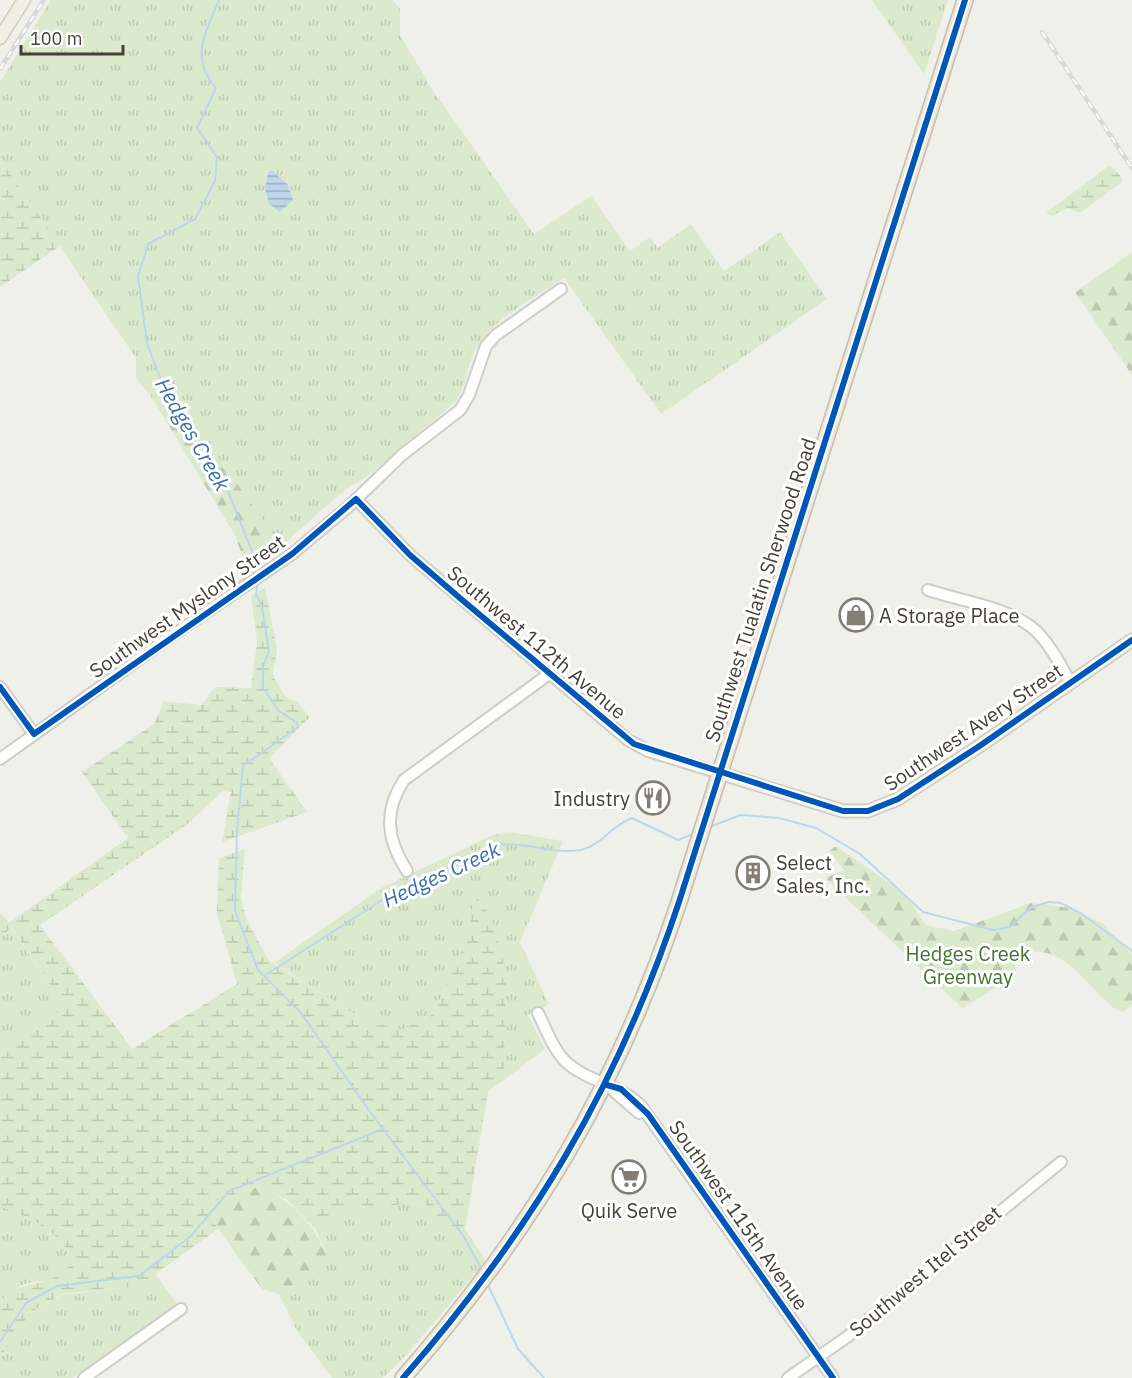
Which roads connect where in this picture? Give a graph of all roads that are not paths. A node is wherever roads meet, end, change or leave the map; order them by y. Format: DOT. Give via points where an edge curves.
graph roads {
  1 [pos="24,0"];
  2 [pos="965,0"];
  3 [pos="0,38"];
  4 [pos="561,289"];
  5 [pos="356,500"];
  6 [pos="928,591"];
  7 [pos="1132,640"];
  8 [pos="549,674"];
  9 [pos="1070,682"];
  10 [pos="0,687"];
  11 [pos="34,734"];
  12 [pos="0,759"];
  13 [pos="720,773"];
  14 [pos="407,872"];
  15 [pos="538,1013"];
  16 [pos="606,1085"];
  17 [pos="1060,1162"];
  18 [pos="181,1309"];
  19 [pos="819,1357"];
  20 [pos="84,1378"];
  21 [pos="403,1378"];
  22 [pos="788,1378"];
  23 [pos="833,1378"];
  1 -- 3 [label="main road"];
  2 -- 13 [label="highway, Southwest Tualatin Sherwood Road"];
  4 -- 5 [label="street, Southwest Myslony Street" via="496,335 486,346 460,410 402,455"];
  5 -- 8 [label="street, Southwest 112th Avenue" via="410,555"];
  5 -- 11 [label="street, Southwest Myslony Street" via="268,571"];
  6 -- 9 [label="street" via="1010,615 1029,625"];
  7 -- 9 [label="main road, Southwest Avery Street"];
  8 -- 13 [label="street, Southwest 112th Avenue" via="634,744"];
  8 -- 14 [label="street" via="411,772 399,788 390,810 393,845"];
  9 -- 13 [label="main road, Southwest Avery Street" via="910,791 868,811 834,809"];
  10 -- 11 [label="street"];
  11 -- 12 [label="street, Southwest Myslony Street"];
  13 -- 16 [label="highway, Southwest Tualatin Sherwood Road" via="656,970"];
  15 -- 16 [label="street, Southwest 115th Avenue" via="564,1060"];
  16 -- 19 [label="street, Southwest 115th Avenue" via="621,1089 638,1102"];
  16 -- 21 [label="highway, Southwest Tualatin Sherwood Road" via="546,1192 516,1236"];
  17 -- 19 [label="street, Southwest Itel Street"];
  18 -- 20 [label="street"];
  19 -- 22 [label="street, Southwest Itel Street"];
  19 -- 23 [label="street, Southwest 115th Avenue"];
}
